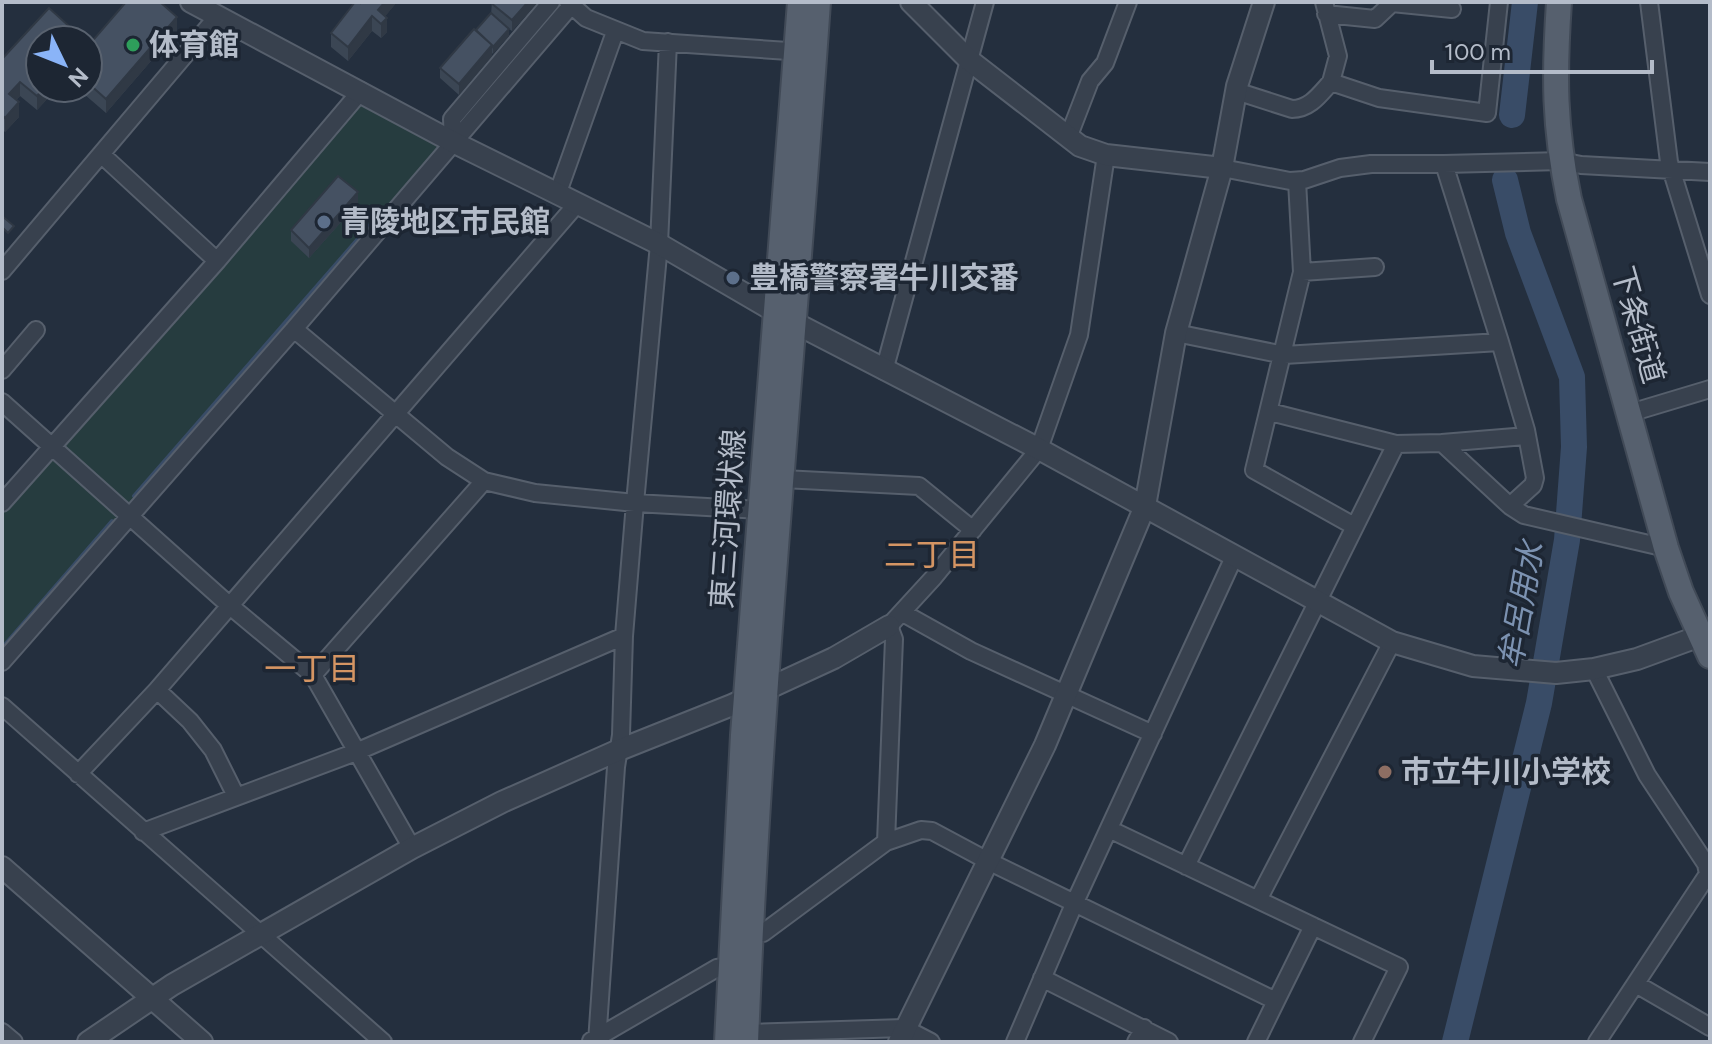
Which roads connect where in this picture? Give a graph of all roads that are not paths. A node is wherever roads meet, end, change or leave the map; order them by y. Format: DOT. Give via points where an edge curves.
graph roads {
  1 [pos="191,2"];
  2 [pos="551,2"];
  3 [pos="800,2"];
  4 [pos="818,2"];
  5 [pos="911,2"];
  6 [pos="985,2"];
  7 [pos="1128,2"];
  8 [pos="1264,2"];
  9 [pos="1499,2"];
  10 [pos="1559,2"];
  11 [pos="1649,2"];
  12 [pos="571,3"];
  13 [pos="1325,8"];
  14 [pos="1452,9"];
  15 [pos="217,17"];
  16 [pos="615,32"];
  17 [pos="668,42"];
  18 [pos="805,52"];
  19 [pos="969,60"];
  20 [pos="1331,82"];
  21 [pos="361,91"];
  22 [pos="1236,91"];
  23 [pos="1068,138"];
  24 [pos="453,142"];
  25 [pos="101,154"];
  26 [pos="1106,155"];
  27 [pos="1561,161"];
  28 [pos="1444,164"];
  29 [pos="1670,166"];
  30 [pos="1222,168"];
  31 [pos="1710,172"];
  32 [pos="1297,181"];
  33 [pos="557,195"];
  34 [pos="576,205"];
  35 [pos="659,244"];
  36 [pos="217,261"];
  37 [pos="1375,267"];
  38 [pos="2,271"];
  39 [pos="1302,272"];
  40 [pos="1710,295"];
  41 [pos="784,318"];
  42 [pos="294,329"];
  43 [pos="36,330"];
  44 [pos="1176,333"];
  45 [pos="1500,342"];
  46 [pos="1284,355"];
  47 [pos="2,370"];
  48 [pos="884,371"];
  49 [pos="1710,389"];
  50 [pos="2,402"];
  51 [pos="1270,412"];
  52 [pos="1630,413"];
  53 [pos="394,415"];
  54 [pos="1527,436"];
  55 [pos="1442,443"];
  56 [pos="1396,444"];
  57 [pos="51,446"];
  58 [pos="1039,449"];
  59 [pos="783,479"];
  60 [pos="484,481"];
  61 [pos="2,503"];
  62 [pos="635,503"];
  63 [pos="1145,506"];
  64 [pos="1510,506"];
  65 [pos="761,510"];
  66 [pos="129,516"];
  67 [pos="1354,526"];
  68 [pos="973,530"];
  69 [pos="1666,548"];
  70 [pos="1234,557"];
  71 [pos="1316,602"];
  72 [pos="229,605"];
  73 [pos="896,619"];
  74 [pos="624,636"];
  75 [pos="1707,641"];
  76 [pos="1392,642"];
  77 [pos="2,662"];
  78 [pos="1594,669"];
  79 [pos="313,675"];
  80 [pos="157,690"];
  81 [pos="756,694"];
  82 [pos="1067,697"];
  83 [pos="2,706"];
  84 [pos="1153,734"];
  85 [pos="619,750"];
  86 [pos="356,752"];
  87 [pos="78,774"];
  88 [pos="236,796"];
  89 [pos="1109,829"];
  90 [pos="143,832"];
  91 [pos="886,842"];
  92 [pos="412,848"];
  93 [pos="988,861"];
  94 [pos="1186,866"];
  95 [pos="2,867"];
  96 [pos="1258,900"];
  97 [pos="1075,902"];
  98 [pos="1313,926"];
  99 [pos="750,932"];
  100 [pos="259,933"];
  101 [pos="730,966"];
  102 [pos="1042,978"];
  103 [pos="1636,984"];
  104 [pos="152,997"];
  105 [pos="1276,1001"];
  106 [pos="1710,1027"];
  107 [pos="2,1032"];
  108 [pos="902,1035"];
  109 [pos="1140,1035"];
  110 [pos="740,1039"];
  111 [pos="594,1041"];
  112 [pos="14,1042"];
  113 [pos="88,1042"];
  114 [pos="202,1042"];
  115 [pos="383,1042"];
  116 [pos="931,1042"];
  117 [pos="1015,1042"];
  118 [pos="1169,1042"];
  119 [pos="1256,1042"];
  120 [pos="1362,1042"];
  121 [pos="1597,1042"];
  1 -- 15 [label="street"];
  2 -- 24 [label="street" via="452,119"];
  3 -- 18 [label="main road, 東三河環状線"];
  4 -- 18 [label="main road, 東三河環状線"];
  5 -- 19 [label="street"];
  6 -- 19 [label="street"];
  7 -- 23 [label="street"];
  8 -- 22 [label="street"];
  9 -- 20 [label="street" via="1487,113 1379,98"];
  10 -- 27 [label="main road, 下条街道" via="1554,75"];
  11 -- 29 [label="street"];
  12 -- 16 [label="street" via="586,18"];
  12 -- 24 [label="street"];
  13 -- 14 [label="street" via="1375,19 1392,3"];
  13 -- 20 [label="street" via="1338,56"];
  15 -- 21 [label="street"];
  15 -- 25 [label="street"];
  16 -- 17 [label="street"];
  16 -- 33 [label="street"];
  17 -- 18 [label="street"];
  17 -- 35 [label="street"];
  18 -- 41 [label="main road, 東三河環状線"];
  19 -- 23 [label="street"];
  19 -- 48 [label="street"];
  20 -- 22 [label="street" via="1300,109"];
  21 -- 24 [label="street"];
  21 -- 36 [label="street"];
  22 -- 30 [label="street"];
  23 -- 26 [label="street"];
  24 -- 33 [label="street"];
  24 -- 42 [label="street"];
  25 -- 36 [label="street"];
  25 -- 38 [label="street"];
  26 -- 30 [label="street"];
  26 -- 58 [label="street" via="1079,335"];
  27 -- 28 [label="street"];
  27 -- 29 [label="street"];
  27 -- 52 [label="main road, 下条街道"];
  28 -- 32 [label="street" via="1371,164"];
  28 -- 45 [label="street"];
  29 -- 31 [label="street"];
  29 -- 40 [label="street"];
  30 -- 32 [label="street"];
  30 -- 44 [label="street"];
  32 -- 39 [label="street"];
  33 -- 34 [label="street"];
  34 -- 35 [label="street"];
  34 -- 53 [label="street"];
  35 -- 41 [label="street"];
  35 -- 62 [label="street"];
  36 -- 57 [label="street"];
  37 -- 39 [label="street"];
  39 -- 46 [label="street"];
  41 -- 48 [label="street"];
  41 -- 59 [label="main road, 東三河環状線"];
  41 -- 65 [label="main road, 東三河環状線"];
  42 -- 53 [label="street"];
  42 -- 66 [label="street"];
  43 -- 47 [label="street"];
  44 -- 46 [label="street"];
  44 -- 63 [label="street"];
  45 -- 46 [label="street"];
  45 -- 54 [label="street"];
  46 -- 51 [label="street"];
  48 -- 58 [label="street"];
  49 -- 52 [label="street"];
  50 -- 57 [label="street"];
  51 -- 56 [label="street"];
  51 -- 67 [label="street" via="1254,470"];
  52 -- 69 [label="main road, 下条街道"];
  53 -- 60 [label="street"];
  53 -- 72 [label="street"];
  54 -- 55 [label="street"];
  54 -- 64 [label="street" via="1535,478"];
  55 -- 56 [label="street"];
  55 -- 64 [label="street"];
  56 -- 67 [label="street"];
  57 -- 61 [label="street"];
  57 -- 66 [label="street"];
  58 -- 63 [label="street"];
  58 -- 68 [label="street"];
  59 -- 68 [label="street" via="919,486"];
  59 -- 81 [label="main road, 東三河環状線"];
  60 -- 62 [label="street" via="535,493"];
  60 -- 79 [label="street"];
  62 -- 65 [label="street"];
  62 -- 74 [label="street"];
  63 -- 70 [label="street"];
  63 -- 82 [label="street"];
  64 -- 69 [label="street" via="1524,515"];
  65 -- 81 [label="main road, 東三河環状線"];
  66 -- 72 [label="street"];
  66 -- 77 [label="street"];
  67 -- 71 [label="street"];
  68 -- 73 [label="street"];
  69 -- 75 [label="main road, 下条街道"];
  70 -- 71 [label="street"];
  70 -- 84 [label="street"];
  71 -- 76 [label="street"];
  71 -- 94 [label="street"];
  72 -- 79 [label="street"];
  72 -- 80 [label="street"];
  73 -- 81 [label="street" via="834,658"];
  73 -- 82 [label="street"];
  73 -- 91 [label="street"];
  74 -- 85 [label="street"];
  74 -- 86 [label="street"];
  75 -- 78 [label="street"];
  76 -- 78 [label="street" via="1473,666 1556,673"];
  76 -- 96 [label="street"];
  78 -- 103 [label="street" via="1647,775 1708,874"];
  79 -- 86 [label="street"];
  80 -- 87 [label="street"];
  80 -- 88 [label="street" via="213,750"];
  81 -- 85 [label="street"];
  81 -- 99 [label="main road, 東三河環状線"];
  81 -- 101 [label="main road, 東三河環状線"];
  82 -- 84 [label="street"];
  82 -- 93 [label="street"];
  83 -- 87 [label="street"];
  84 -- 89 [label="street"];
  85 -- 92 [label="street"];
  85 -- 111 [label="street"];
  86 -- 88 [label="street"];
  86 -- 92 [label="street"];
  87 -- 90 [label="street"];
  88 -- 90 [label="street"];
  89 -- 94 [label="street"];
  89 -- 97 [label="street"];
  90 -- 100 [label="street"];
  91 -- 93 [label="street" via="932,831"];
  91 -- 99 [label="street" via="763,933"];
  92 -- 100 [label="street"];
  93 -- 97 [label="street"];
  93 -- 108 [label="street"];
  94 -- 96 [label="street"];
  95 -- 104 [label="street"];
  96 -- 98 [label="street"];
  97 -- 102 [label="street"];
  97 -- 105 [label="street"];
  98 -- 105 [label="street"];
  98 -- 120 [label="street" via="1399,967"];
  99 -- 110 [label="main road, 東三河環状線"];
  100 -- 104 [label="street"];
  100 -- 115 [label="street"];
  101 -- 110 [label="main road, 東三河環状線"];
  101 -- 111 [label="street" via="717,968"];
  102 -- 109 [label="street"];
  102 -- 117 [label="street"];
  103 -- 106 [label="street"];
  103 -- 121 [label="street"];
  104 -- 113 [label="street"];
  104 -- 114 [label="street"];
  105 -- 119 [label="street"];
  107 -- 112 [label="street"];
  108 -- 110 [label="street"];
  108 -- 116 [label="street"];
  109 -- 118 [label="street"];
}
